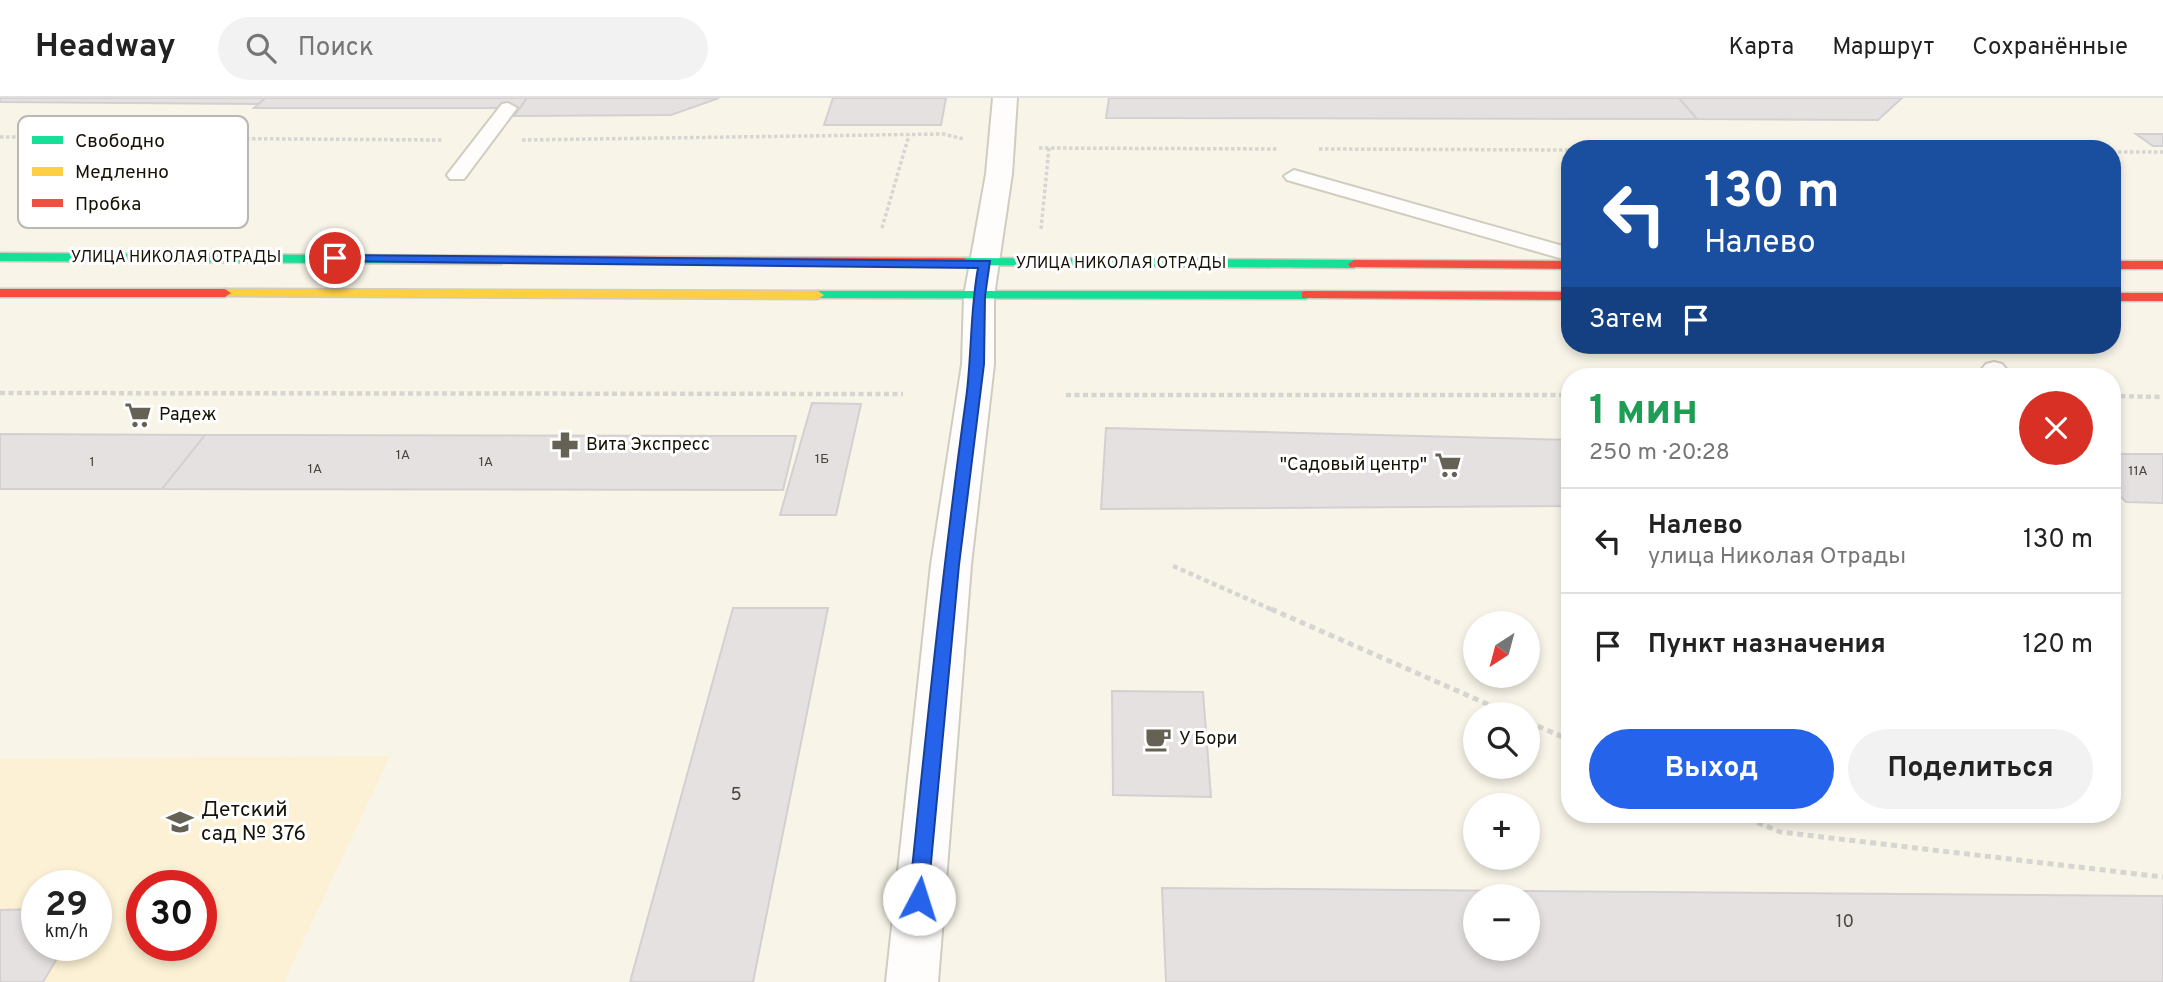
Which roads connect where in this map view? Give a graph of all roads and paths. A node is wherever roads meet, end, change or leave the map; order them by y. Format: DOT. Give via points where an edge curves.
graph roads {
  1 [pos="1006,98"];
  2 [pos="508,108"];
  3 [pos="909,135"];
  4 [pos="0,137"];
  5 [pos="18,137"];
  6 [pos="248,139"];
  7 [pos="483,141"];
  8 [pos="1001,148"];
  9 [pos="1049,148"];
  10 [pos="1282,149"];
  11 [pos="1310,149"];
  12 [pos="1561,150"];
  13 [pos="2121,152"];
  14 [pos="2163,152"];
  15 [pos="457,175"];
  16 [pos="1294,176"];
  17 [pos="880,235"];
  18 [pos="1040,241"];
  19 [pos="1561,252"];
  20 [pos="0,257"];
  21 [pos="1561,265"];
  22 [pos="2121,265"];
  23 [pos="2163,265"];
  24 [pos="982,280"];
  25 [pos="0,293"];
  26 [pos="1561,296"];
  27 [pos="2121,297"];
  28 [pos="2163,297"];
  29 [pos="0,393"];
  30 [pos="903,394"];
  31 [pos="1066,395"];
  32 [pos="1561,396"];
  33 [pos="2121,397"];
  34 [pos="2163,397"];
  35 [pos="1172,566"];
  36 [pos="1483,702"];
  37 [pos="1540,727"];
  38 [pos="1561,736"];
  39 [pos="1759,823"];
  40 [pos="2163,877"];
  41 [pos="912,982"];
  1 -- 8 [label="street"];
  2 -- 7 [label="lane"];
  3 -- 7 [label="path"];
  3 -- 8 [label="path" via="943,134"];
  3 -- 17 [label="path"];
  4 -- 5 [label="path"];
  6 -- 7 [label="path"];
  7 -- 15 [label="lane"];
  8 -- 9 [label="path"];
  8 -- 24 [label="street"];
  9 -- 10 [label="path"];
  9 -- 18 [label="path"];
  11 -- 12 [label="path"];
  13 -- 14 [label="path"];
  16 -- 19 [label="lane"];
  20 -- 24 [label="main road, УЛИЦА НИКОЛАЯ ОТРАДЫ"];
  21 -- 24 [label="main road, УЛИЦА НИКОЛАЯ ОТРАДЫ"];
  22 -- 23 [label="main road"];
  24 -- 25 [label="main road, УЛИЦА НИКОЛАЯ ОТРАДЫ"];
  24 -- 26 [label="main road, УЛИЦА НИКОЛАЯ ОТРАДЫ"];
  24 -- 41 [label="street" via="978,364 951,565"];
  27 -- 28 [label="main road"];
  29 -- 30 [label="path"];
  31 -- 32 [label="path"];
  33 -- 34 [label="path"];
  35 -- 36 [label="path"];
  37 -- 38 [label="path"];
  39 -- 40 [label="path" via="1780,832"];
}
